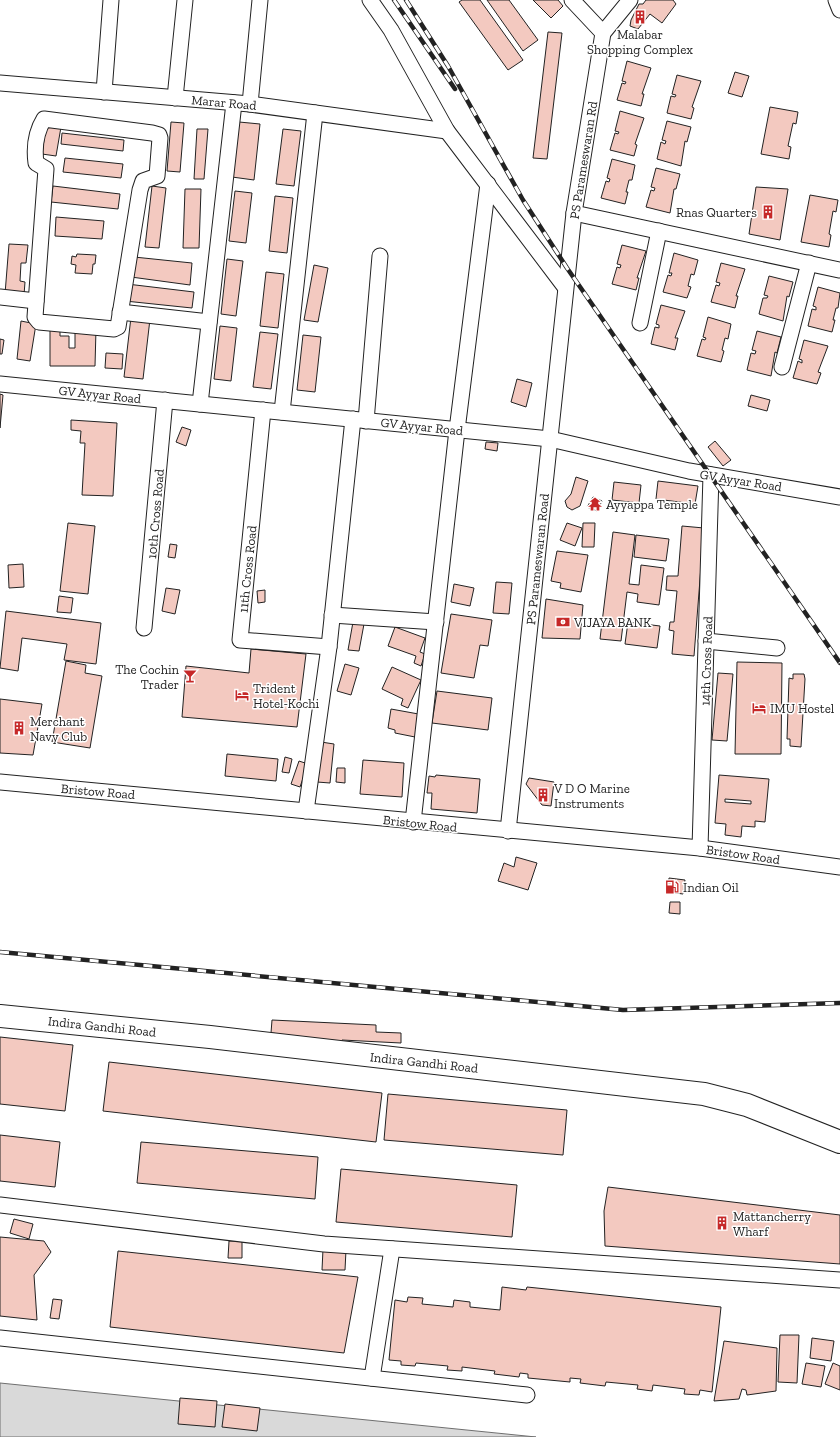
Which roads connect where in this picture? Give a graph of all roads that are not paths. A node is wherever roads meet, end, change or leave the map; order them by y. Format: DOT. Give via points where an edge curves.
graph roads {
  1 [pos="111,0"];
  2 [pos="185,0"];
  3 [pos="260,0"];
  4 [pos="370,0"];
  5 [pos="572,0"];
  6 [pos="630,0"];
  7 [pos="836,0"];
  8 [pos="840,10"];
  9 [pos="603,33"];
  10 [pos="0,83"];
  11 [pos="104,92"];
  12 [pos="175,98"];
  13 [pos="234,103"];
  14 [pos="250,104"];
  15 [pos="315,113"];
  16 [pos="447,131"];
  17 [pos="488,184"];
  18 [pos="574,213"];
  19 [pos="659,231"];
  20 [pos="380,256"];
  21 [pos="809,263"];
  22 [pos="839,270"];
  23 [pos="565,287"];
  24 [pos="0,297"];
  25 [pos="36,301"];
  26 [pos="120,312"];
  27 [pos="209,322"];
  28 [pos="640,323"];
  29 [pos="782,367"];
  30 [pos="0,384"];
  31 [pos="165,400"];
  32 [pos="200,404"];
  33 [pos="263,410"];
  34 [pos="282,412"];
  35 [pos="360,420"];
  36 [pos="457,430"];
  37 [pos="550,439"];
  38 [pos="711,475"];
  39 [pos="840,497"];
  40 [pos="332,615"];
  41 [pos="436,622"];
  42 [pos="144,628"];
  43 [pos="706,641"];
  44 [pos="329,647"];
  45 [pos="777,648"];
  46 [pos="0,782"];
  47 [pos="306,810"];
  48 [pos="413,822"];
  49 [pos="508,831"];
  50 [pos="700,848"];
  51 [pos="840,867"];
  52 [pos="0,1016"];
  53 [pos="840,1142"];
  54 [pos="0,1205"];
  55 [pos="392,1249"];
  56 [pos="840,1280"];
  57 [pos="0,1338"];
  58 [pos="372,1378"];
  59 [pos="527,1395"];
  1 -- 11 [label="street"];
  2 -- 12 [label="street"];
  3 -- 14 [label="street"];
  4 -- 16 [label="street" via="391,30"];
  5 -- 9 [label="street"];
  6 -- 9 [label="street"];
  7 -- 8 [label="street"];
  9 -- 18 [label="street, PS Parameswaran Rd"];
  10 -- 11 [label="street, Marar Road"];
  11 -- 12 [label="street, Marar Road"];
  12 -- 13 [label="street, Marar Road"];
  13 -- 14 [label="street, Marar Road"];
  13 -- 27 [label="street"];
  14 -- 15 [label="street, Marar Road"];
  15 -- 16 [label="street, Marar Road"];
  15 -- 34 [label="street"];
  16 -- 17 [label="street"];
  17 -- 23 [label="street"];
  17 -- 36 [label="street"];
  18 -- 19 [label="street"];
  18 -- 23 [label="street, PS Parameswaran Rd"];
  19 -- 21 [label="street"];
  19 -- 28 [label="street"];
  20 -- 35 [label="street"];
  21 -- 22 [label="street"];
  21 -- 29 [label="street"];
  23 -- 37 [label="street, PS Parameswaran Road"];
  24 -- 25 [label="street"];
  25 -- 26 [label="street" via="35,317 39,322 114,329 118,327"];
  25 -- 26 [label="street" via="46,169 36,163 35,152 40,126 44,119 49,119 152,133 160,138 158,176 143,181 140,190"];
  26 -- 27 [label="street"];
  27 -- 32 [label="street"];
  30 -- 31 [label="street, GV Ayyar Road"];
  31 -- 32 [label="street, GV Ayyar Road"];
  31 -- 42 [label="street, 10th Cross Road"];
  32 -- 33 [label="street, GV Ayyar Road"];
  33 -- 34 [label="street, GV Ayyar Road"];
  33 -- 44 [label="street, 11th Cross Road" via="240,640"];
  34 -- 35 [label="street, GV Ayyar Road"];
  35 -- 36 [label="street, GV Ayyar Road"];
  35 -- 40 [label="street"];
  36 -- 37 [label="street, GV Ayyar Road"];
  36 -- 41 [label="street"];
  37 -- 38 [label="street, GV Ayyar Road"];
  37 -- 49 [label="street, PS Parameswaran Road"];
  38 -- 39 [label="street, GV Ayyar Road"];
  38 -- 43 [label="street, 14th Cross Road"];
  40 -- 41 [label="street"];
  40 -- 44 [label="street"];
  41 -- 48 [label="street"];
  43 -- 45 [label="street"];
  43 -- 50 [label="street, 14th Cross Road"];
  44 -- 47 [label="street"];
  46 -- 47 [label="street, Bristow Road"];
  47 -- 48 [label="street, Bristow Road"];
  48 -- 49 [label="street, Bristow Road"];
  49 -- 50 [label="street, Bristow Road"];
  50 -- 51 [label="street, Bristow Road"];
  52 -- 53 [label="highway, Indira Gandhi Road" via="210,1037 704,1094 747,1105"];
  54 -- 55 [label="street" via="324,1244"];
  55 -- 56 [label="street"];
  55 -- 58 [label="street"];
  57 -- 58 [label="street"];
  58 -- 59 [label="street"];
}
